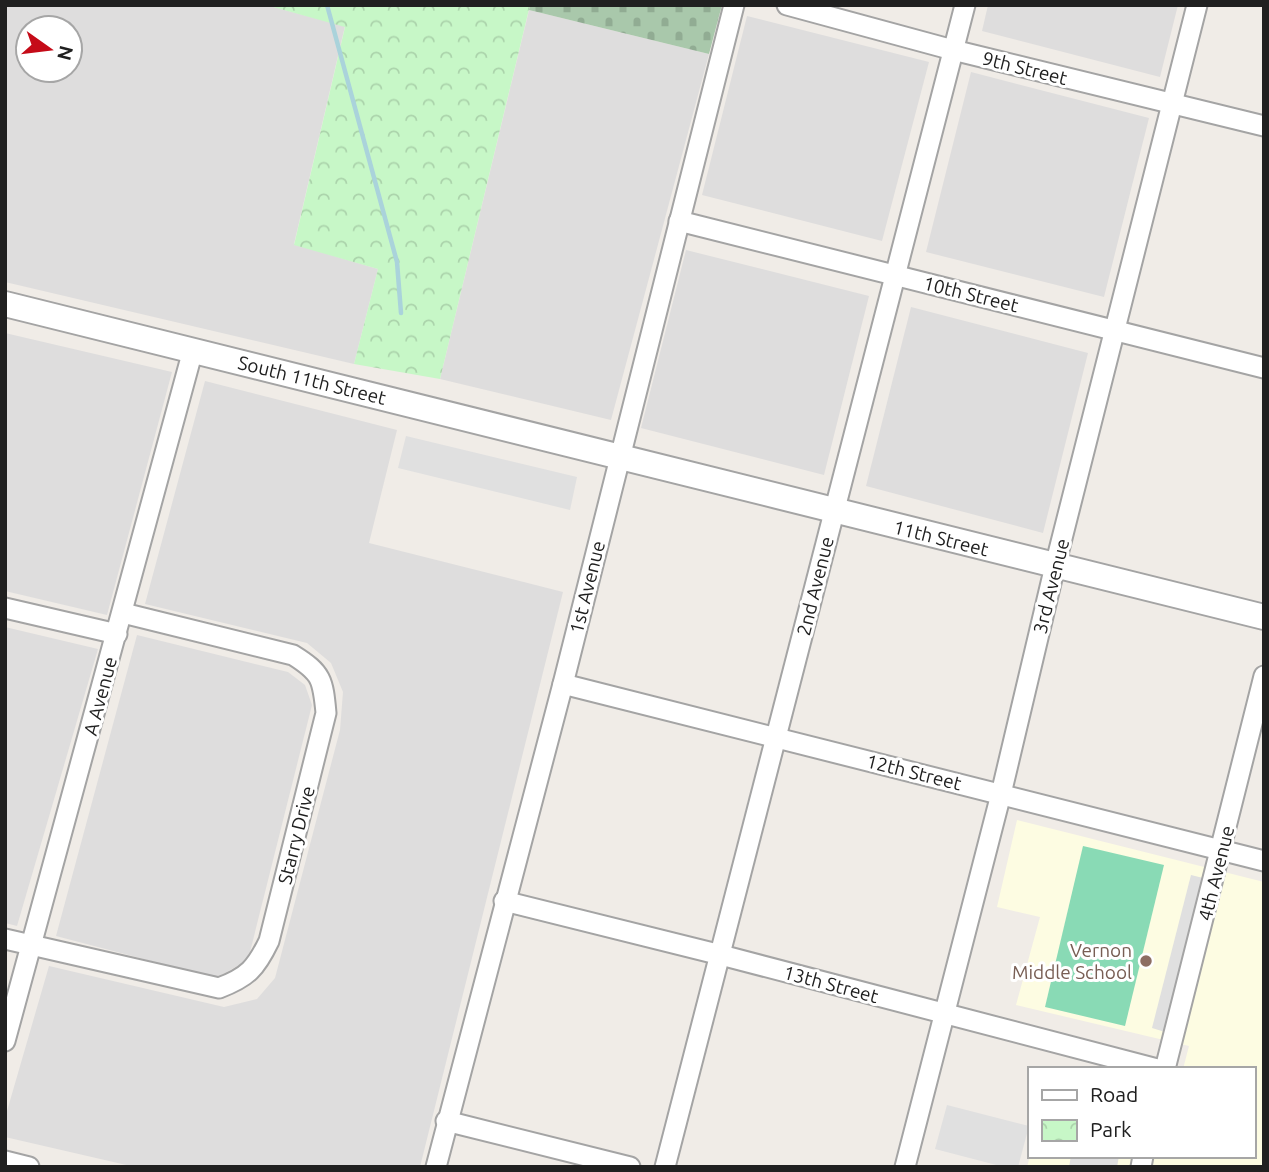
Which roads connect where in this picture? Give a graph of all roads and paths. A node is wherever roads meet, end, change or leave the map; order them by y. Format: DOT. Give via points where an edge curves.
graph roads {
  1 [pos="734,5"];
  2 [pos="787,5"];
  3 [pos="965,5"];
  4 [pos="1197,5"];
  5 [pos="953,50"];
  6 [pos="1172,105"];
  7 [pos="1264,127"];
  8 [pos="679,221"];
  9 [pos="895,275"];
  10 [pos="5,304"];
  11 [pos="1115,331"];
  12 [pos="192,350"];
  13 [pos="1264,368"];
  14 [pos="619,458"];
  15 [pos="834,511"];
  16 [pos="1055,566"];
  17 [pos="5,608"];
  18 [pos="122,613"];
  19 [pos="1264,617"];
  20 [pos="117,634"];
  21 [pos="1264,677"];
  22 [pos="563,684"];
  23 [pos="776,738"];
  24 [pos="1001,794"];
  25 [pos="1222,850"];
  26 [pos="1264,860"];
  27 [pos="504,901"];
  28 [pos="5,939"];
  29 [pos="33,945"];
  30 [pos="721,955"];
  31 [pos="944,1015"];
  32 [pos="5,1041"];
  33 [pos="1149,1067"];
  34 [pos="1166,1067"];
  35 [pos="446,1121"];
  36 [pos="5,1161"];
  37 [pos="29,1167"];
  38 [pos="436,1167"];
  39 [pos="630,1167"];
  40 [pos="665,1167"];
  41 [pos="905,1167"];
  1 -- 8 [label="street, 1st Avenue"];
  2 -- 5 [label="street, 9th Street"];
  3 -- 5 [label="street, 2nd Avenue"];
  4 -- 6 [label="street, 3rd Avenue"];
  5 -- 6 [label="street, 9th Street"];
  5 -- 9 [label="street, 2nd Avenue"];
  6 -- 7 [label="street, 9th Street"];
  6 -- 11 [label="street, 3rd Avenue"];
  8 -- 9 [label="street, 10th Street"];
  8 -- 14 [label="street, 1st Avenue"];
  9 -- 11 [label="street, 10th Street"];
  9 -- 15 [label="street, 2nd Avenue"];
  10 -- 12 [label="street, South 11th Street"];
  11 -- 13 [label="street, 10th Street"];
  11 -- 16 [label="street, 3rd Avenue"];
  12 -- 14 [label="street, South 11th Street"];
  12 -- 18 [label="street, A Avenue"];
  14 -- 15 [label="street, 11th Street"];
  14 -- 22 [label="street, 1st Avenue"];
  15 -- 16 [label="street, 11th Street"];
  15 -- 23 [label="street, 2nd Avenue"];
  16 -- 19 [label="street, 11th Street"];
  16 -- 24 [label="street, 3rd Avenue"];
  17 -- 20 [label="street"];
  18 -- 20 [label="street, A Avenue"];
  18 -- 29 [label="street, Starry Drive" via="293,656 313,667 324,686 326,713 269,941 257,965 241,980 219,988"];
  20 -- 29 [label="street, A Avenue"];
  21 -- 25 [label="street, 4th Avenue"];
  22 -- 23 [label="street, 12th Street"];
  22 -- 27 [label="street, 1st Avenue"];
  23 -- 24 [label="street, 12th Street"];
  23 -- 30 [label="street, 2nd Avenue"];
  24 -- 25 [label="street, 12th Street"];
  24 -- 31 [label="street, 3rd Avenue"];
  25 -- 26 [label="street, 12th Street"];
  25 -- 34 [label="street, 4th Avenue"];
  27 -- 30 [label="street, 13th Street"];
  27 -- 35 [label="street, 1st Avenue"];
  28 -- 29 [label="street, Starry Drive"];
  29 -- 32 [label="street, A Avenue"];
  30 -- 31 [label="street, 13th Street"];
  30 -- 40 [label="street, 2nd Avenue"];
  31 -- 33 [label="street, 13th Street"];
  31 -- 41 [label="street, 3rd Avenue"];
  35 -- 38 [label="street, 1st Avenue"];
  35 -- 39 [label="street"];
  36 -- 37 [label="street"];
}
